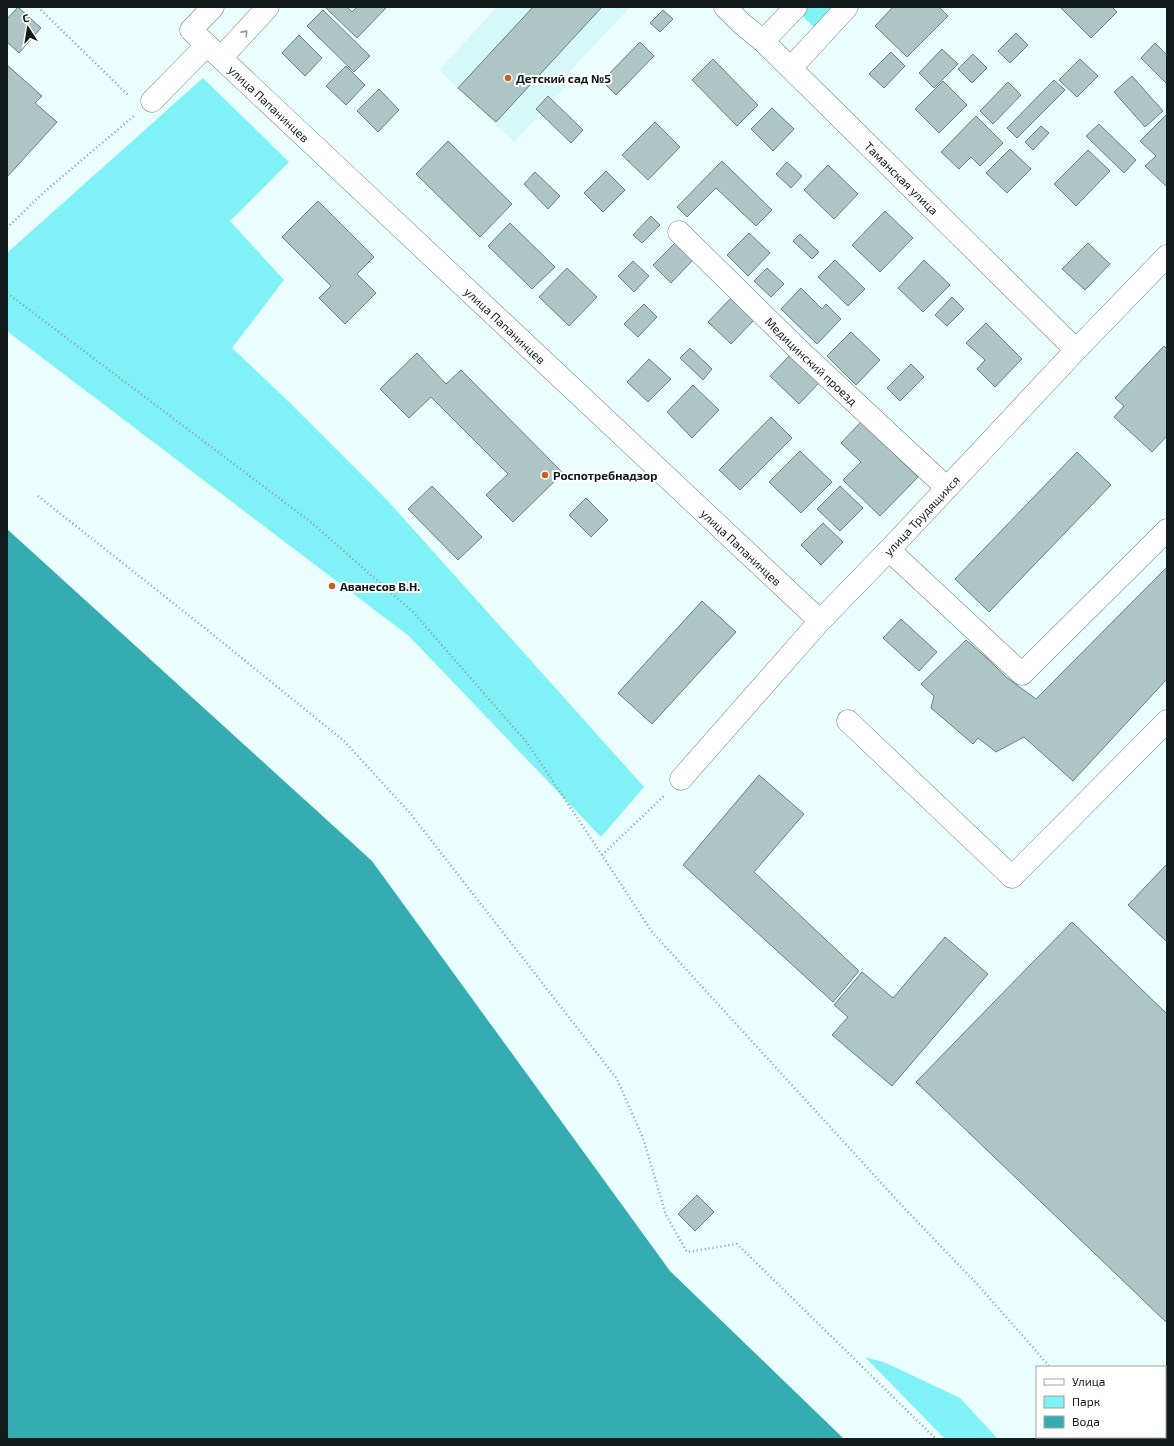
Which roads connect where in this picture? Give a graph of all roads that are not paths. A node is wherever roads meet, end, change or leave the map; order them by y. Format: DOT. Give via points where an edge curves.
graph roads {
  1 [pos="213,7"];
  2 [pos="268,7"];
  3 [pos="725,7"];
  4 [pos="796,7"];
  5 [pos="848,7"];
  6 [pos="763,41"];
  7 [pos="206,44"];
  8 [pos="791,68"];
  9 [pos="147,105"];
  10 [pos="678,232"];
  11 [pos="1167,256"];
  12 [pos="1076,350"];
  13 [pos="947,488"];
  14 [pos="1167,530"];
  15 [pos="889,550"];
  16 [pos="820,621"];
  17 [pos="1167,720"];
  18 [pos="848,721"];
  19 [pos="681,780"];
  1 -- 7 [label="street"];
  7 -- 2 [label="street, one-way"];
  3 -- 6 [label="street, Таманская улица"];
  4 -- 6 [label="street"];
  5 -- 8 [label="street"];
  6 -- 8 [label="street, Таманская улица"];
  7 -- 9 [label="street"];
  7 -- 16 [label="street, улица Папанинцев"];
  8 -- 12 [label="street, Таманская улица"];
  10 -- 13 [label="street, Медицинский проезд" via="799,350"];
  11 -- 12 [label="street, улица Трудящихся"];
  12 -- 13 [label="street, улица Трудящихся"];
  13 -- 15 [label="street, улица Трудящихся"];
  14 -- 15 [label="street" via="1022,674"];
  15 -- 16 [label="street, улица Трудящихся"];
  16 -- 19 [label="street, улица Трудящихся"];
  17 -- 18 [label="street" via="1012,877"];
}
